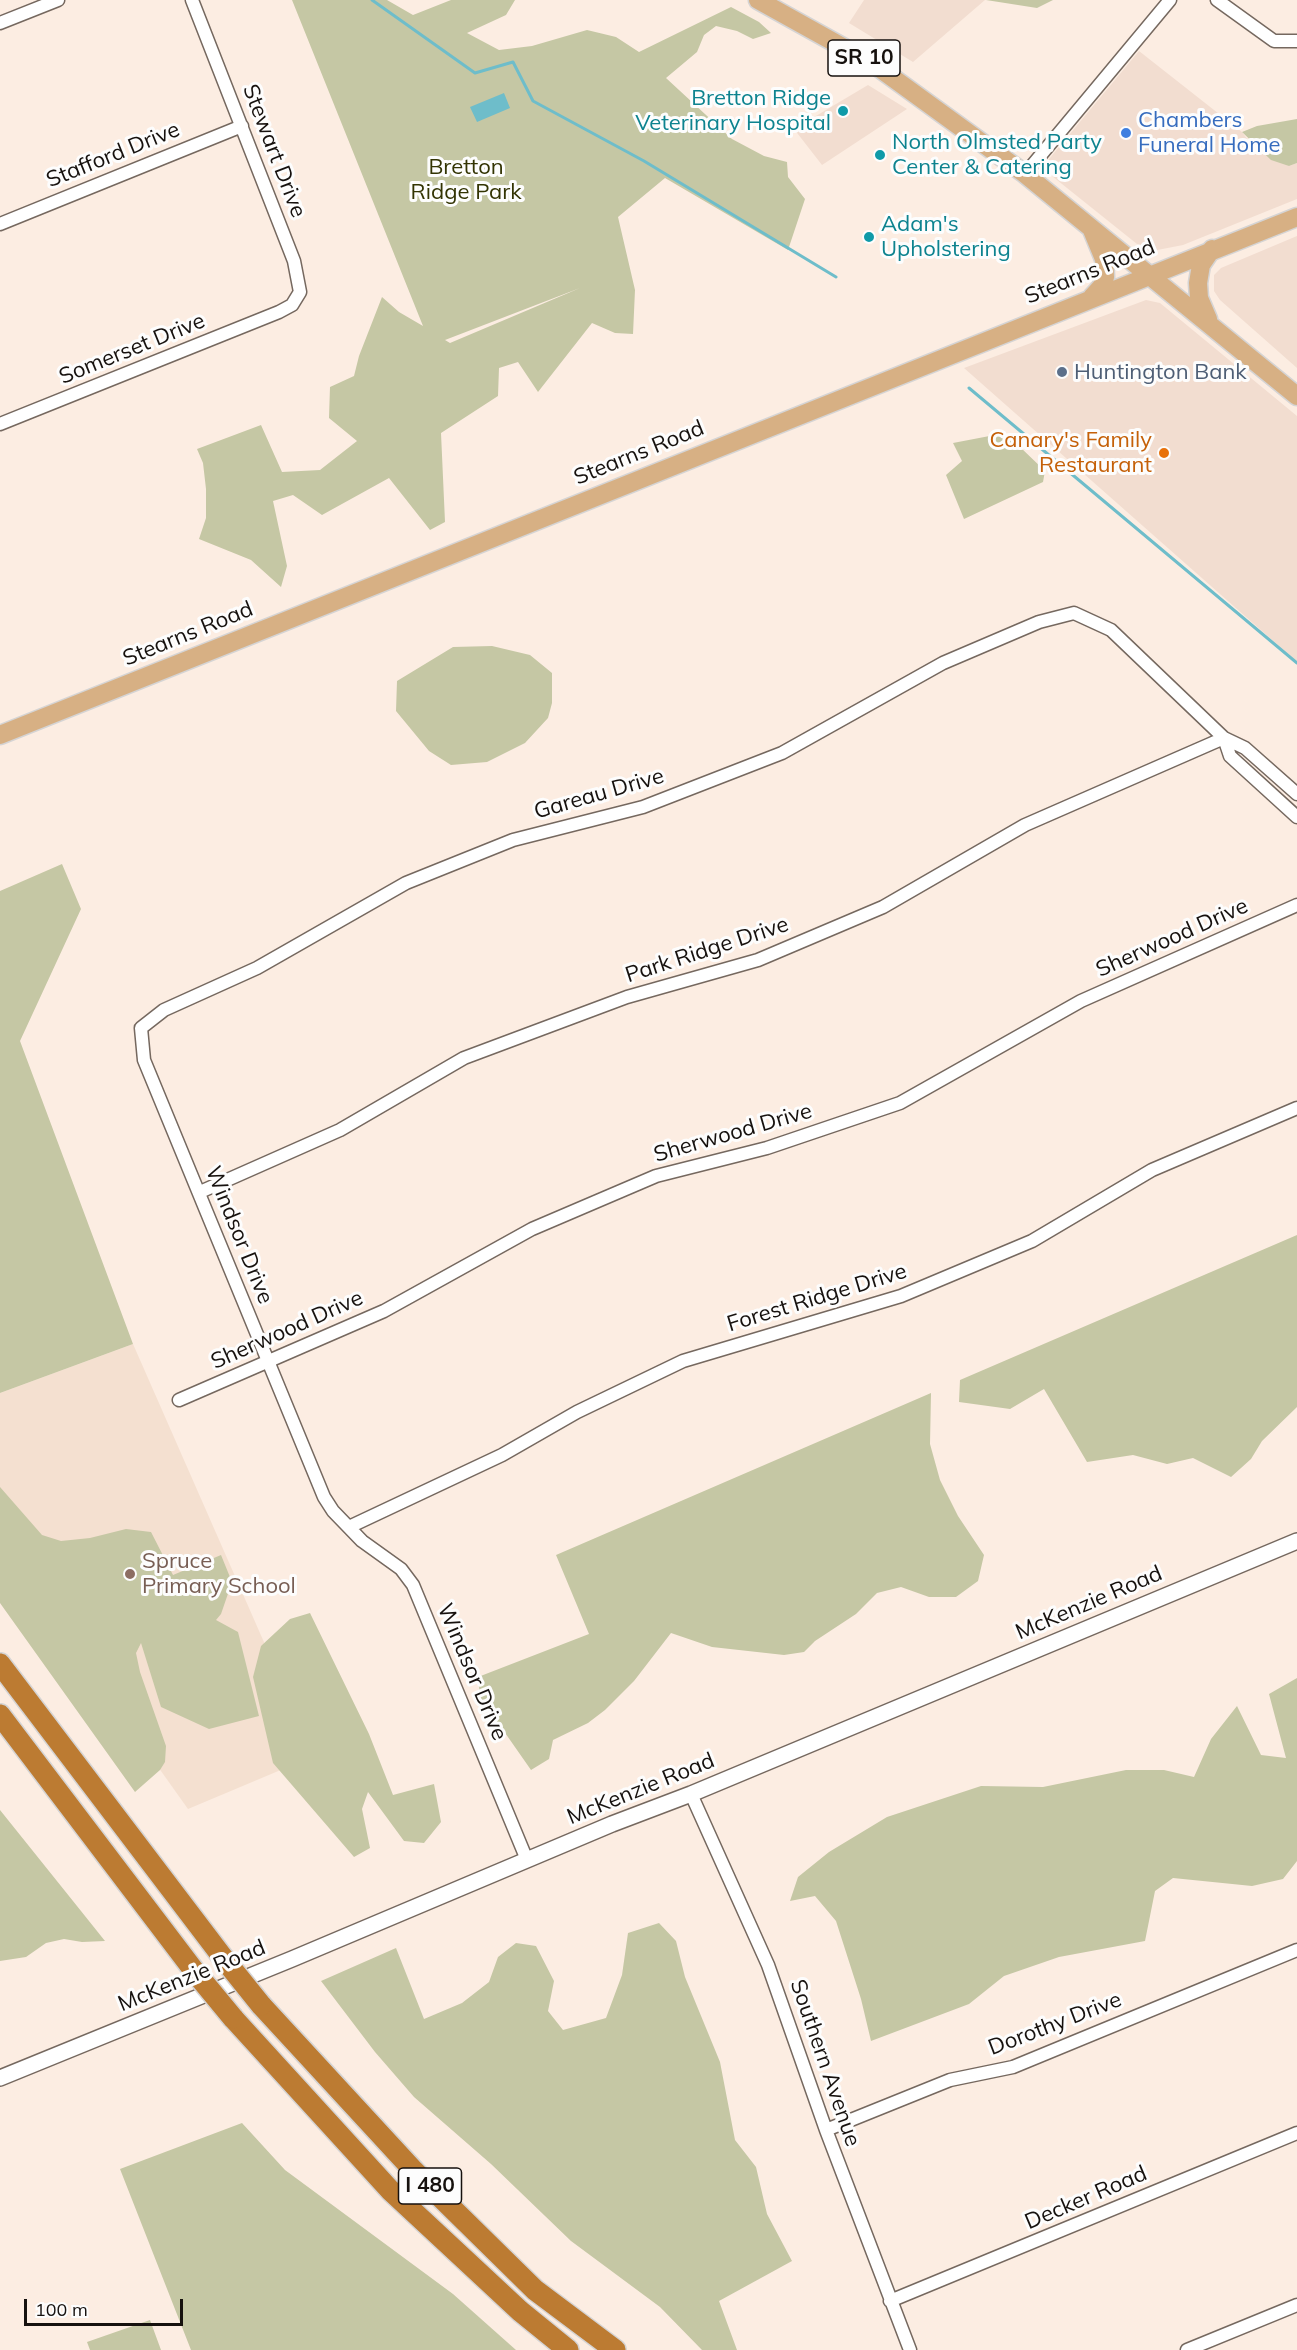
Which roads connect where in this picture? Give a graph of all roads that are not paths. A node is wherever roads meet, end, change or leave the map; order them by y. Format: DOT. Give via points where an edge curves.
graph roads {
  1 [pos="58,0"];
  2 [pos="192,0"];
  3 [pos="759,0"];
  4 [pos="1170,0"];
  5 [pos="1217,0"];
  6 [pos="0,22"];
  7 [pos="1297,41"];
  8 [pos="242,126"];
  9 [pos="1025,174"];
  10 [pos="1297,217"];
  11 [pos="1087,223"];
  12 [pos="0,224"];
  13 [pos="1212,249"];
  14 [pos="1151,274"];
  15 [pos="1092,298"];
  16 [pos="279,312"];
  17 [pos="1213,325"];
  18 [pos="1297,396"];
  19 [pos="0,424"];
  20 [pos="0,735"];
  21 [pos="1224,738"];
  22 [pos="1297,794"];
  23 [pos="1295,813"];
  24 [pos="1297,905"];
  25 [pos="141,1028"];
  26 [pos="1297,1108"];
  27 [pos="200,1192"];
  28 [pos="267,1362"];
  29 [pos="179,1400"];
  30 [pos="349,1527"];
  31 [pos="1297,1541"];
  32 [pos="0,1664"];
  33 [pos="0,1715"];
  34 [pos="691,1794"];
  35 [pos="527,1860"];
  36 [pos="1297,1950"];
  37 [pos="0,2078"];
  38 [pos="826,2130"];
  39 [pos="1297,2133"];
  40 [pos="890,2301"];
  41 [pos="1297,2305"];
  42 [pos="568,2350"];
  43 [pos="615,2350"];
  44 [pos="910,2350"];
  45 [pos="1187,2350"];
  1 -- 6 [label="street"];
  2 -- 8 [label="street, Stewart Drive"];
  3 -- 9 [label="main road, SR 10" via="875,64"];
  4 -- 9 [label="street"];
  5 -- 7 [label="street" via="1274,41"];
  8 -- 12 [label="street, Stafford Drive"];
  8 -- 16 [label="street, Stewart Drive" via="299,276 300,292 292,305"];
  9 -- 11 [label="main road, SR 10"];
  10 -- 13 [label="main road, Stearns Road"];
  11 -- 14 [label="main road, SR 10"];
  11 -- 15 [label="main road" via="1104,259 1105,277"];
  13 -- 14 [label="main road, Stearns Road"];
  13 -- 17 [label="main road" via="1201,265 1198,283 1203,314"];
  14 -- 15 [label="main road, Stearns Road"];
  14 -- 17 [label="main road, SR 10"];
  15 -- 20 [label="main road, Stearns Road"];
  16 -- 19 [label="street, Somerset Drive"];
  17 -- 18 [label="main road, SR 10"];
  21 -- 22 [label="street" via="1245,748"];
  21 -- 23 [label="street" via="1230,756"];
  21 -- 25 [label="street, Gareau Drive" via="1111,630 1074,613 1040,622 943,663 782,753 643,807 513,840 406,883 257,968 164,1010"];
  21 -- 27 [label="street, Park Ridge Drive" via="1025,825 883,908 758,960 627,997 464,1058 340,1130"];
  24 -- 28 [label="street, Sherwood Drive" via="1081,1001 900,1102 767,1148 656,1176 532,1229 384,1311"];
  25 -- 27 [label="street, Windsor Drive" via="144,1060"];
  26 -- 30 [label="street, Forest Ridge Drive" via="1152,1170 1032,1240 901,1296 683,1361 577,1412 502,1455"];
  27 -- 28 [label="street, Windsor Drive"];
  28 -- 29 [label="street, Sherwood Drive"];
  28 -- 30 [label="street, Windsor Drive" via="324,1497"];
  30 -- 35 [label="street, Windsor Drive" via="401,1569 413,1586"];
  31 -- 34 [label="street, McKenzie Road"];
  32 -- 43 [label="highway, I 480, bridge" via="261,2005 414,2171 535,2290"];
  33 -- 42 [label="highway, I 480, bridge" via="233,2018 390,2190 520,2311"];
  34 -- 35 [label="street, McKenzie Road"];
  34 -- 38 [label="street, Southern Avenue" via="768,1965"];
  35 -- 37 [label="street, McKenzie Road"];
  36 -- 38 [label="street, Dorothy Drive" via="1013,2067 950,2080"];
  38 -- 40 [label="street, Southern Avenue"];
  39 -- 40 [label="street, Decker Road"];
  40 -- 44 [label="street, Southern Avenue"];
  41 -- 45 [label="street"];
}
